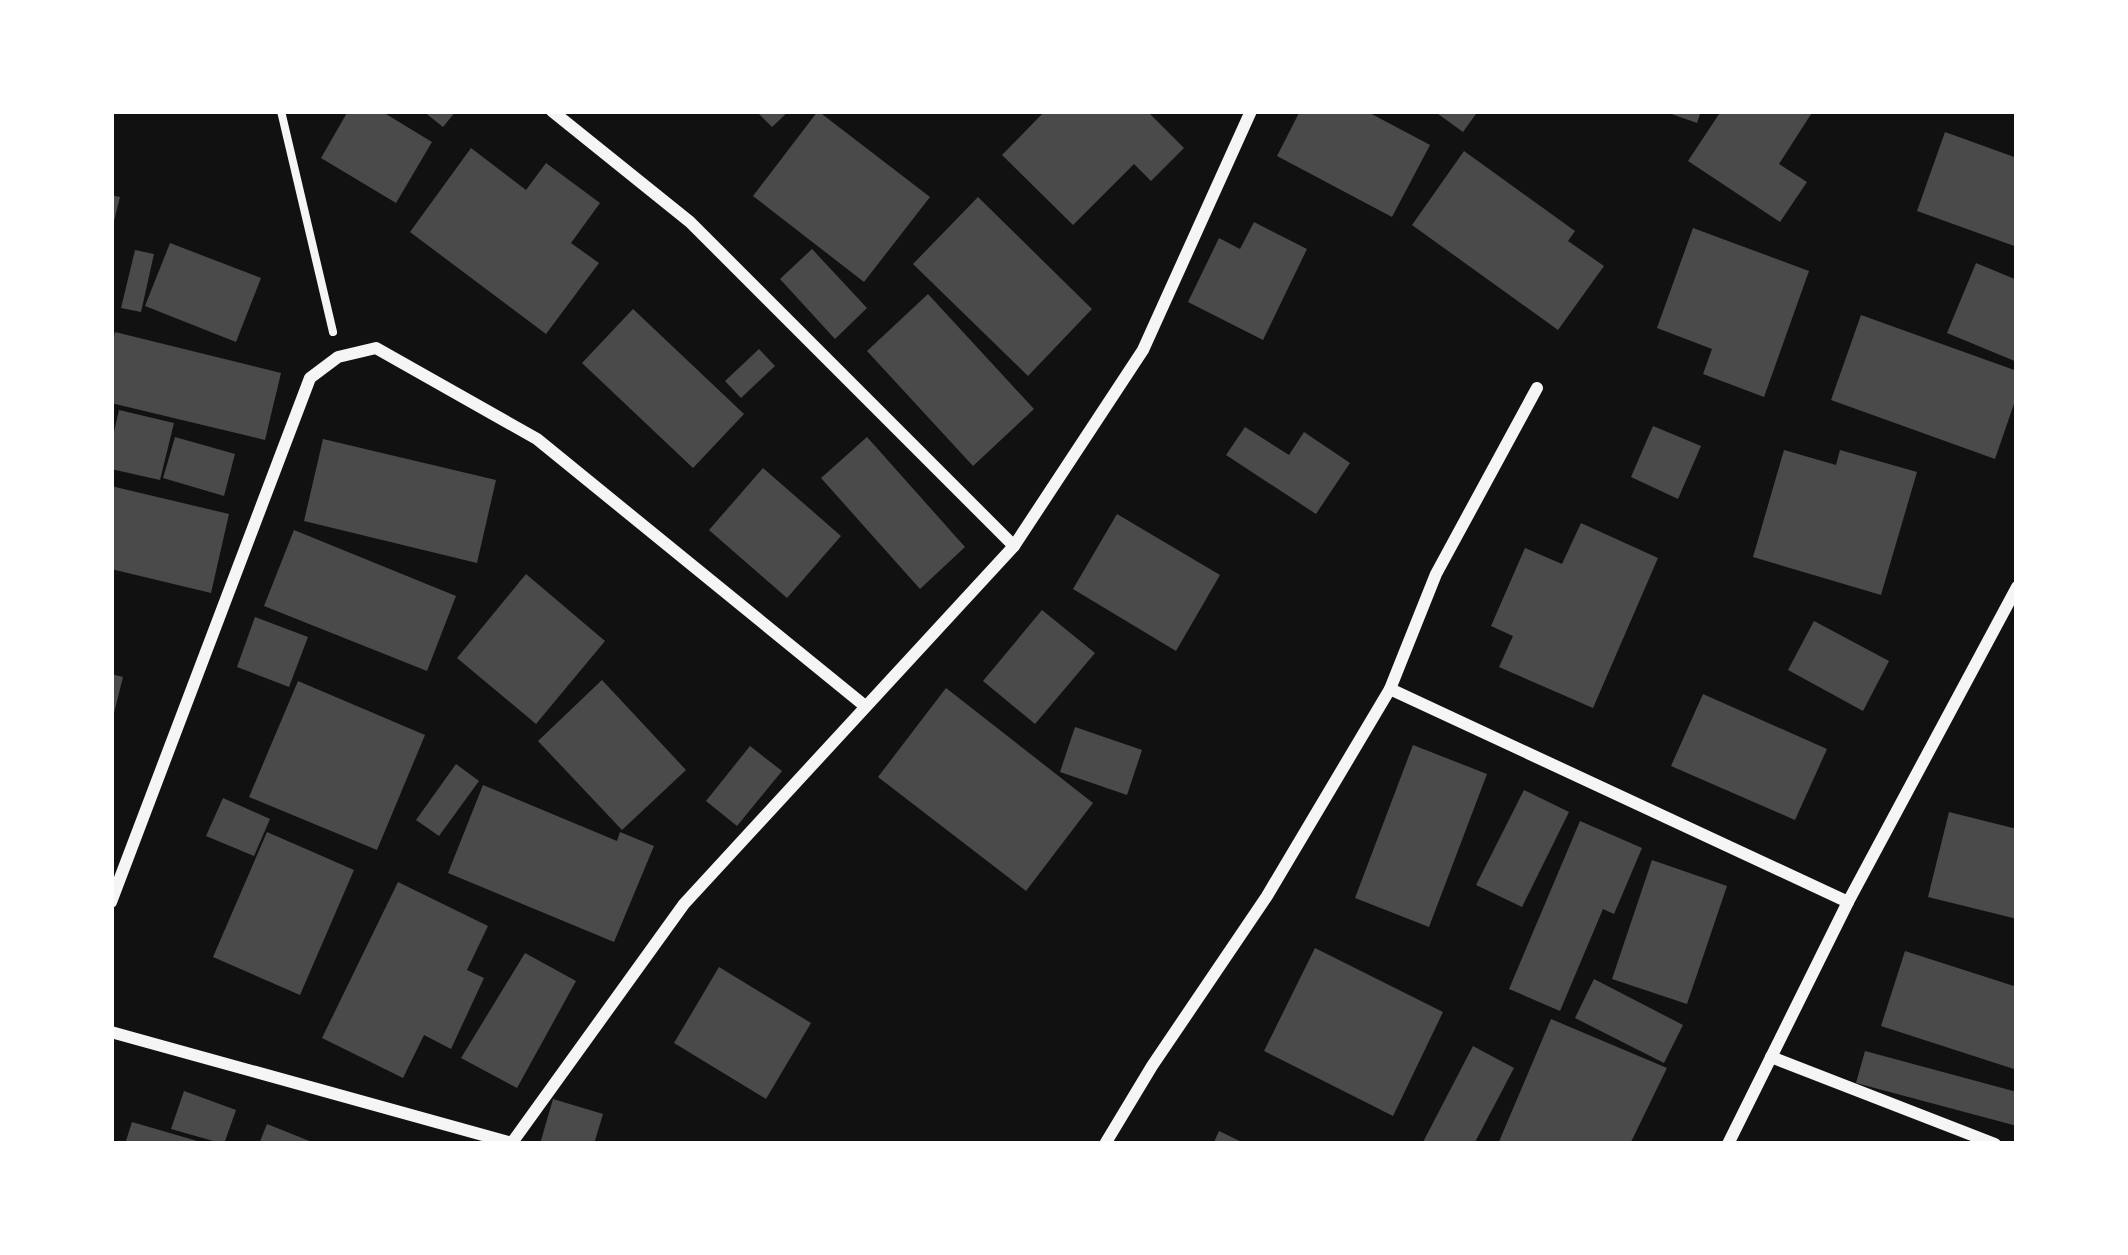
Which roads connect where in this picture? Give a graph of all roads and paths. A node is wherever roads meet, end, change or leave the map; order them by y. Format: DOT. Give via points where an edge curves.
graph roads {
  1 [pos="281,111"];
  2 [pos="552,111"];
  3 [pos="1251,111"];
  4 [pos="338,357"];
  5 [pos="1538,388"];
  6 [pos="1014,546"];
  7 [pos="2017,586"];
  8 [pos="1390,689"];
  9 [pos="865,706"];
  10 [pos="111,902"];
  11 [pos="1849,902"];
  12 [pos="111,1032"];
  13 [pos="1772,1057"];
  14 [pos="512,1144"];
  15 [pos="1105,1144"];
  16 [pos="1728,1144"];
  17 [pos="1995,1144"];
  1 -- 4 [label="path"];
  2 -- 6 [label="street" via="690,222"];
  3 -- 6 [label="street" via="1143,350"];
  4 -- 9 [label="street" via="376,348 537,439"];
  4 -- 10 [label="street" via="310,378"];
  5 -- 8 [label="street" via="1436,574"];
  6 -- 9 [label="street"];
  7 -- 11 [label="street"];
  8 -- 11 [label="street"];
  8 -- 15 [label="street"];
  9 -- 14 [label="street" via="684,904"];
  11 -- 13 [label="street"];
  12 -- 14 [label="street"];
  13 -- 16 [label="street"];
  13 -- 17 [label="street"];
}
